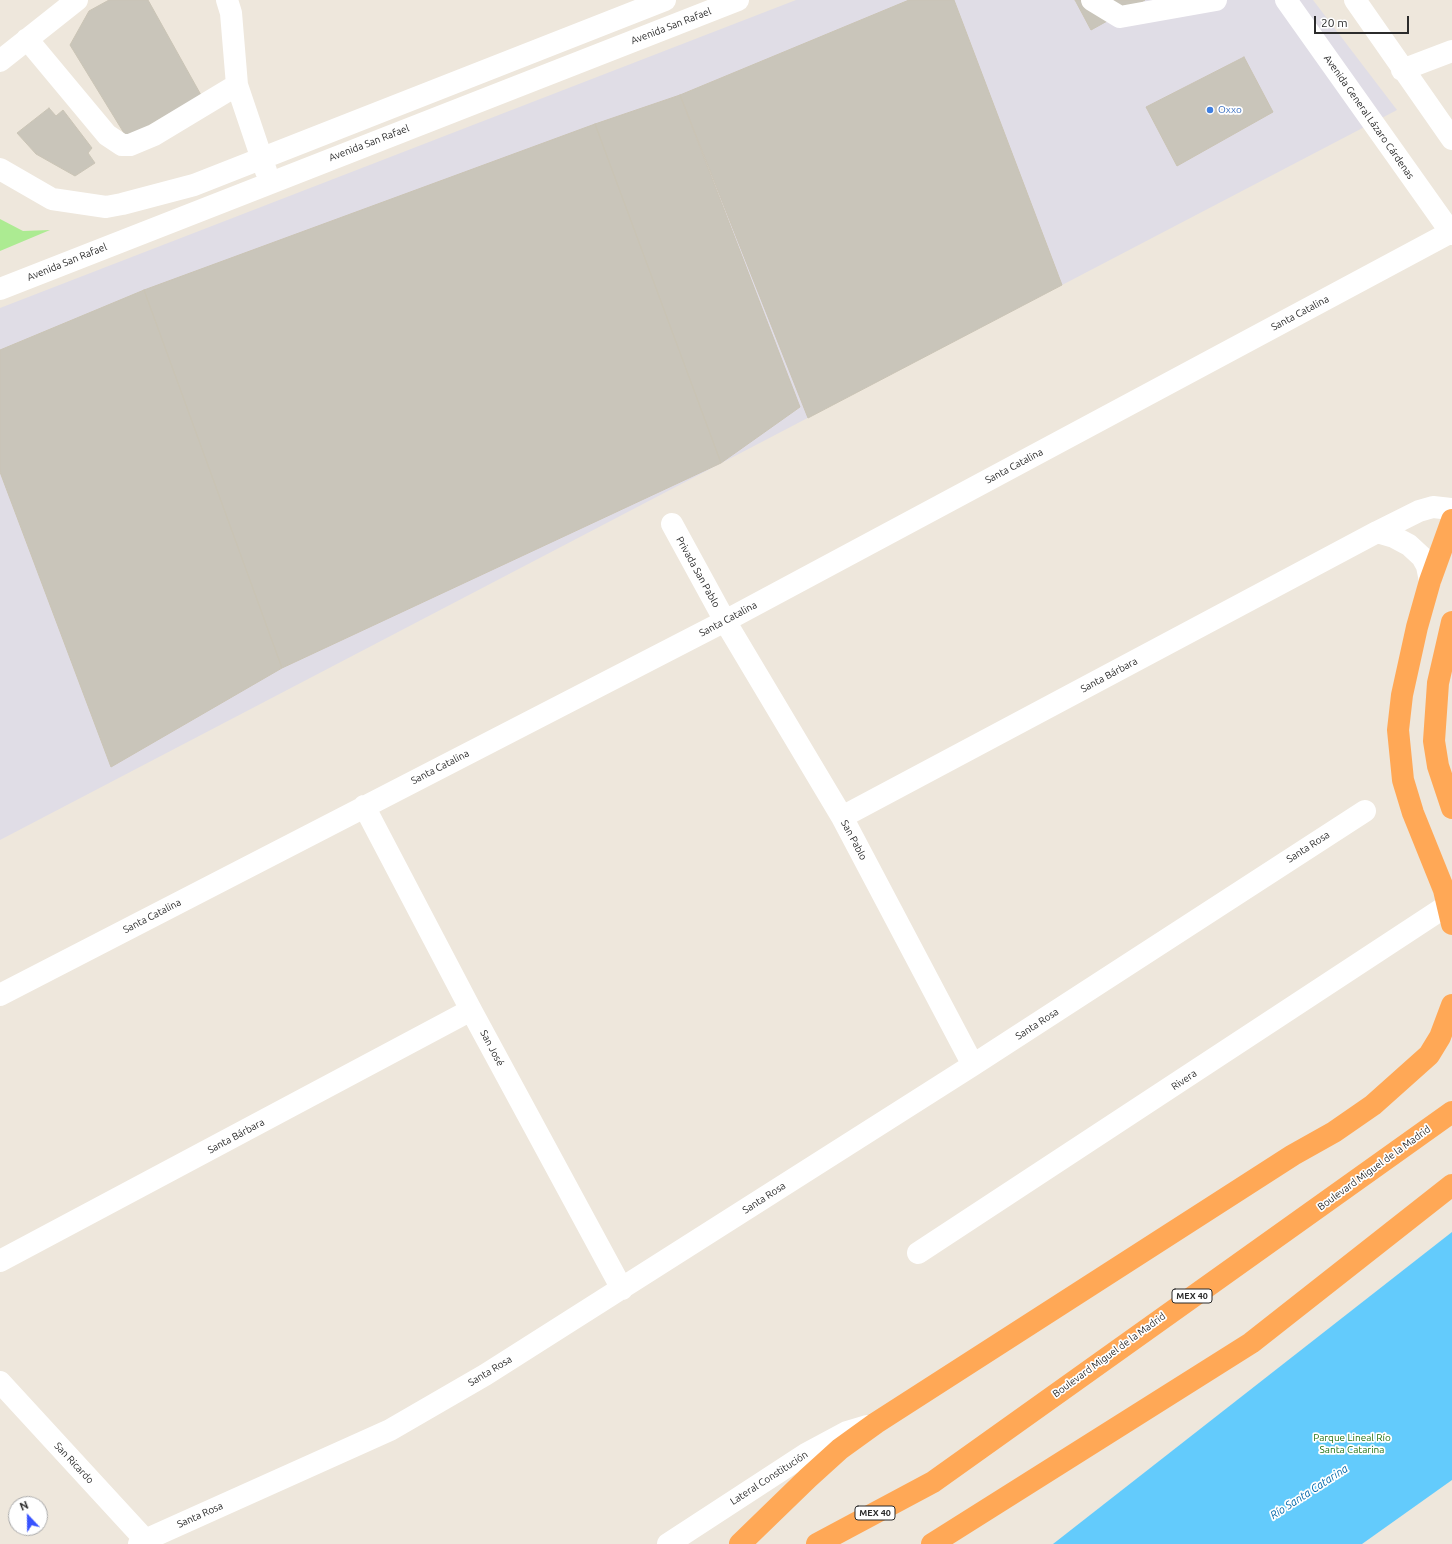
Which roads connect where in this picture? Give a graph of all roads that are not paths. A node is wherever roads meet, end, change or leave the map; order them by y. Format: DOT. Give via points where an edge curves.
graph roads {
  1 [pos="77,0"];
  2 [pos="227,0"];
  3 [pos="665,0"];
  4 [pos="738,0"];
  5 [pos="1092,0"];
  6 [pos="1216,0"];
  7 [pos="1286,0"];
  8 [pos="1355,0"];
  9 [pos="27,39"];
  10 [pos="1452,51"];
  11 [pos="0,61"];
  12 [pos="1402,70"];
  13 [pos="237,85"];
  14 [pos="1452,139"];
  15 [pos="263,158"];
  16 [pos="0,169"];
  17 [pos="269,182"];
  18 [pos="1452,233"];
  19 [pos="0,289"];
  20 [pos="1452,510"];
  21 [pos="1452,520"];
  22 [pos="672,524"];
  23 [pos="1377,532"];
  24 [pos="1430,581"];
  25 [pos="725,621"];
  26 [pos="1452,622"];
  27 [pos="364,806"];
  28 [pos="1452,808"];
  29 [pos="1365,811"];
  30 [pos="842,817"];
  31 [pos="1450,914"];
  32 [pos="0,995"];
  33 [pos="1452,1005"];
  34 [pos="471,1010"];
  35 [pos="973,1065"];
  36 [pos="1452,1112"];
  37 [pos="1452,1185"];
  38 [pos="918,1253"];
  39 [pos="0,1262"];
  40 [pos="622,1289"];
  41 [pos="0,1382"];
  42 [pos="876,1423"];
  43 [pos="144,1543"];
  44 [pos="668,1544"];
  45 [pos="740,1544"];
  46 [pos="817,1544"];
  47 [pos="932,1544"];
  1 -- 9 [label="street"];
  2 -- 13 [label="street" via="231,13"];
  3 -- 15 [label="street"];
  4 -- 17 [label="street, Avenida San Rafael"];
  5 -- 6 [label="street" via="1120,17"];
  7 -- 18 [label="street, Avenida General Lázaro Cárdenas"];
  8 -- 12 [label="street"];
  9 -- 11 [label="street"];
  9 -- 13 [label="street" via="107,135 122,145 130,145 154,135"];
  10 -- 12 [label="street"];
  12 -- 14 [label="street"];
  13 -- 15 [label="street"];
  15 -- 16 [label="street" via="194,185 106,207 52,199"];
  15 -- 17 [label="street"];
  17 -- 19 [label="street, Avenida San Rafael"];
  18 -- 25 [label="street, Santa Catalina"];
  20 -- 23 [label="street, Santa Bárbara" via="1433,507 1419,511"];
  21 -- 24 [label="highway"];
  22 -- 25 [label="street, Privada San Pablo"];
  23 -- 24 [label="street" via="1409,545 1422,557"];
  23 -- 30 [label="street, Santa Bárbara"];
  24 -- 31 [label="highway" via="1408,660 1398,730 1405,787"];
  25 -- 27 [label="street, Santa Catalina"];
  25 -- 30 [label="street, San Pablo"];
  26 -- 28 [label="highway" via="1438,683 1434,741 1438,766"];
  27 -- 32 [label="street, Santa Catalina"];
  27 -- 34 [label="street, San José"];
  29 -- 35 [label="street, Santa Rosa"];
  30 -- 35 [label="street, San Pablo"];
  31 -- 38 [label="street, Rivera"];
  33 -- 42 [label="highway" via="1440,1037 1429,1055 1373,1105"];
  34 -- 39 [label="street, Santa Bárbara"];
  34 -- 40 [label="street, San José"];
  35 -- 40 [label="street, Santa Rosa"];
  36 -- 46 [label="highway, Boulevard Miguel de la Madrid / MEX 40" via="933,1482"];
  37 -- 47 [label="highway" via="1251,1343"];
  40 -- 43 [label="street, Santa Rosa" via="485,1375 390,1430"];
  41 -- 43 [label="street, San Ricardo"];
  42 -- 44 [label="street, Lateral Constitución" via="847,1432 806,1454"];
  42 -- 45 [label="highway" via="840,1449"];
}
